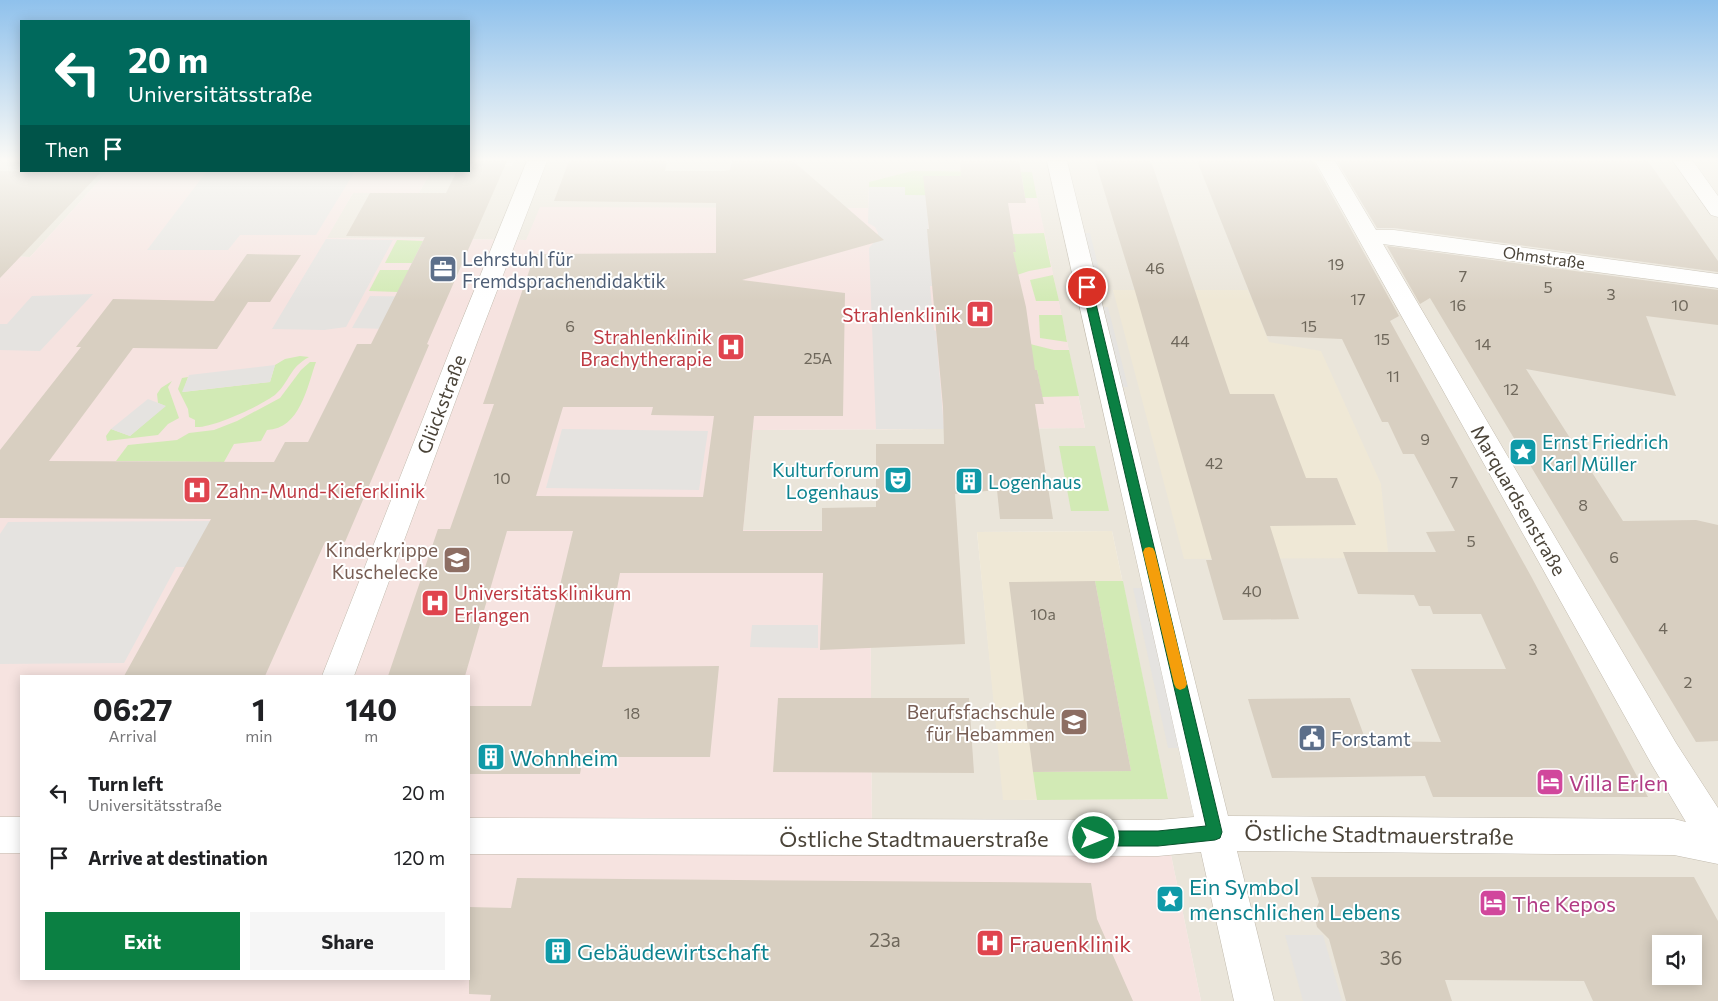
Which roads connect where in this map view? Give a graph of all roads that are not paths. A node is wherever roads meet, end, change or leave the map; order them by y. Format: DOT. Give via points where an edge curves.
graph roads {
  1 [pos="518,208"];
  2 [pos="1069,208"];
  3 [pos="1352,208"];
  4 [pos="1369,237"];
  5 [pos="1718,281"];
  6 [pos="338,675"];
  7 [pos="1215,832"];
  8 [pos="0,835"];
  9 [pos="20,835"];
  10 [pos="470,836"];
  11 [pos="1718,837"];
  12 [pos="1718,846"];
  13 [pos="1254,1001"];
  1 -- 6 [label="street, Glückstraße"];
  2 -- 7 [label="street"];
  3 -- 4 [label="street, Marquardsenstraße"];
  4 -- 5 [label="street, Ohmstraße" via="1394,237"];
  4 -- 11 [label="street, Marquardsenstraße" via="1664,754"];
  7 -- 10 [label="street, Östliche Stadtmauerstraße" via="1158,838"];
  7 -- 12 [label="street, Östliche Stadtmauerstraße" via="1674,838"];
  7 -- 13 [label="street"];
  8 -- 9 [label="street"];
}
